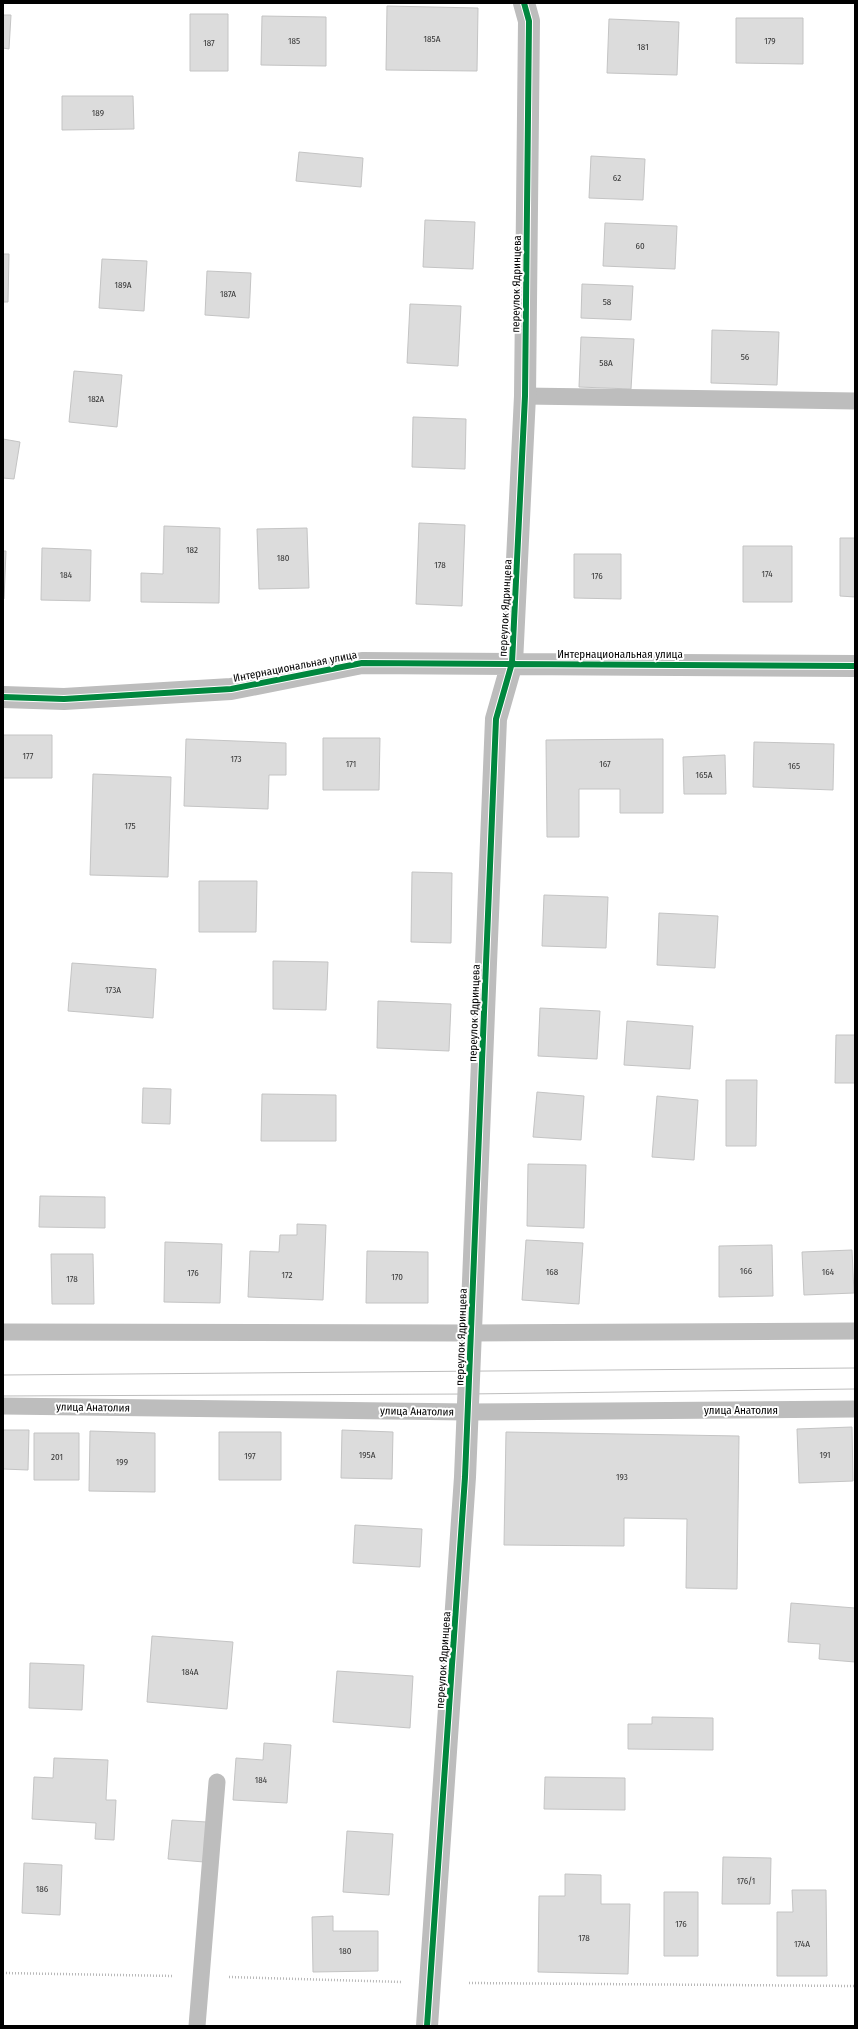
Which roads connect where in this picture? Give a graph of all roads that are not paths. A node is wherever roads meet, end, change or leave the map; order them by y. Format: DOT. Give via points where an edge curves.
graph roads {
  1 [pos="524,3"];
  2 [pos="525,396"];
  3 [pos="855,401"];
  4 [pos="512,663"];
  5 [pos="855,666"];
  6 [pos="3,697"];
  7 [pos="855,1331"];
  8 [pos="3,1332"];
  9 [pos="471,1333"];
  10 [pos="3,1406"];
  11 [pos="855,1409"];
  12 [pos="468,1412"];
  13 [pos="217,1782"];
  14 [pos="197,2026"];
  15 [pos="427,2026"];
  1 -- 2 [label="street, переулок Ядринцева" via="529,21"];
  2 -- 3 [label="lane"];
  2 -- 4 [label="street, переулок Ядринцева"];
  4 -- 5 [label="street, Интернациональная улица"];
  4 -- 6 [label="street, Интернациональная улица" via="362,663 231,689 64,699"];
  4 -- 9 [label="street, переулок Ядринцева" via="496,719"];
  7 -- 9 [label="lane"];
  8 -- 9 [label="lane"];
  9 -- 12 [label="street, переулок Ядринцева"];
  10 -- 12 [label="lane, улица Анатолия"];
  11 -- 12 [label="lane, улица Анатолия"];
  12 -- 15 [label="street, переулок Ядринцева"];
  13 -- 14 [label="lane"];
}
